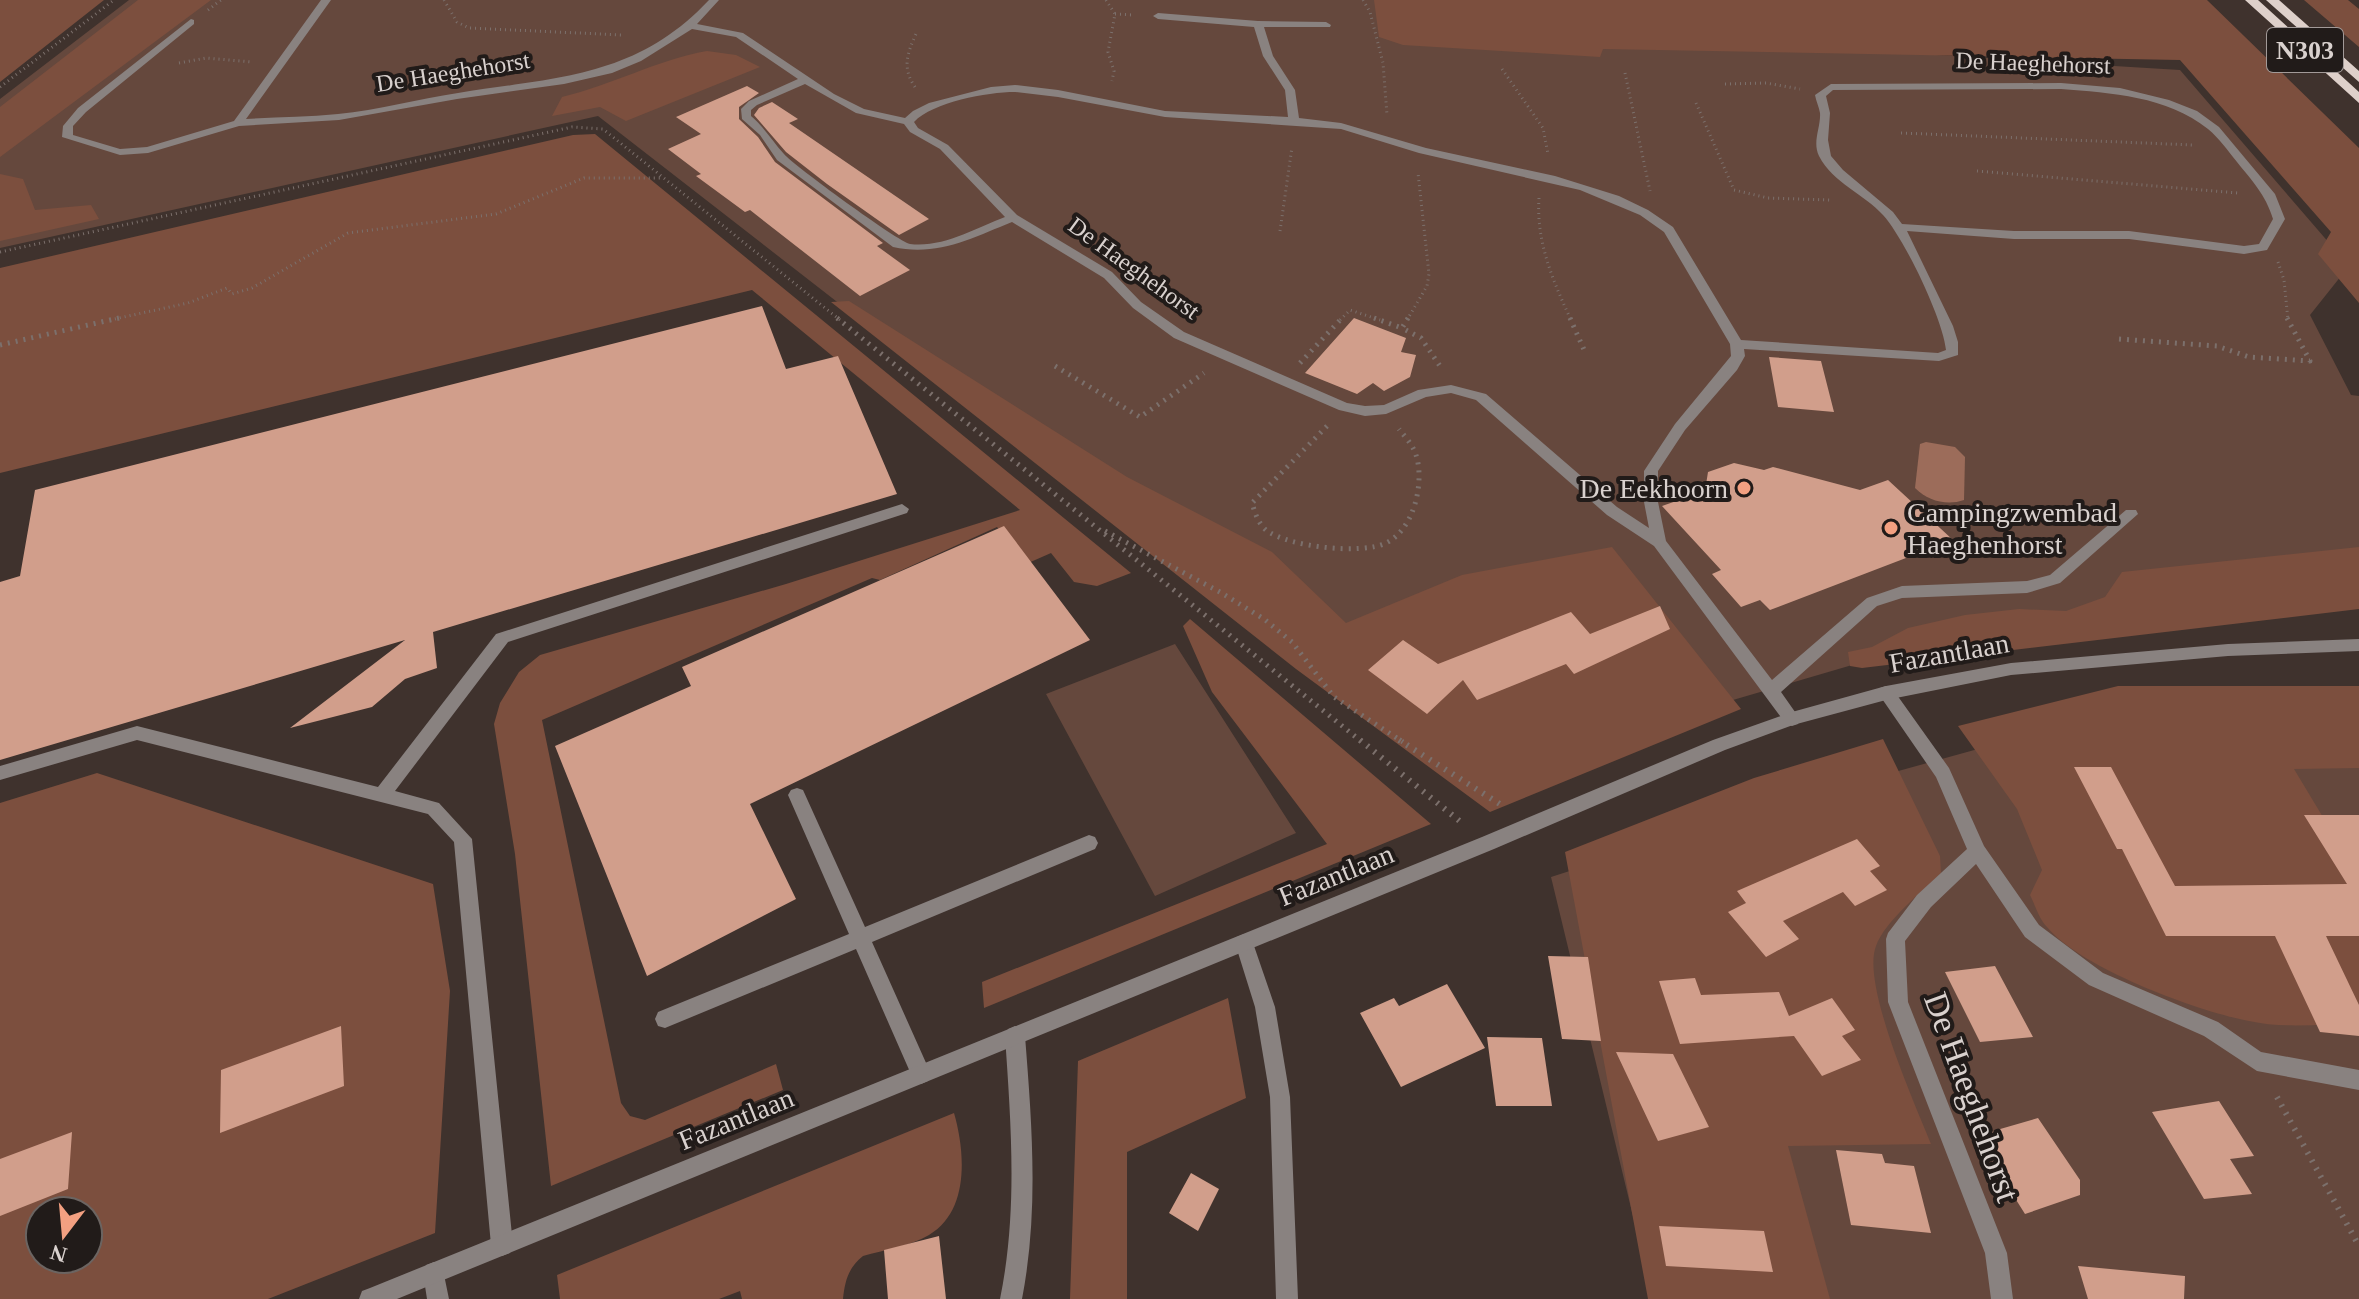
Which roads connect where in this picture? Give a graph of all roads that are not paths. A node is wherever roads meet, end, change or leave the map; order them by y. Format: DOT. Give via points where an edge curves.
graph roads {
  1 [pos="326,0"];
  2 [pos="714,0"];
  3 [pos="2251,0"];
  4 [pos="2272,0"];
  5 [pos="1158,16"];
  6 [pos="191,22"];
  7 [pos="1258,24"];
  8 [pos="1326,25"];
  9 [pos="690,26"];
  10 [pos="2359,78"];
  11 [pos="806,80"];
  12 [pos="2359,99"];
  13 [pos="908,122"];
  14 [pos="1294,122"];
  15 [pos="238,123"];
  16 [pos="1013,218"];
  17 [pos="1899,227"];
  18 [pos="1737,344"];
  19 [pos="902,509"];
  20 [pos="2131,514"];
  21 [pos="1659,542"];
  22 [pos="2359,645"];
  23 [pos="1771,691"];
  24 [pos="1886,693"];
  25 [pos="1792,719"];
  26 [pos="0,773"];
  27 [pos="383,793"];
  28 [pos="797,795"];
  29 [pos="1089,843"];
  30 [pos="1977,851"];
  31 [pos="861,937"];
  32 [pos="1244,943"];
  33 [pos="665,1019"];
  34 [pos="1015,1036"];
  35 [pos="921,1074"];
  36 [pos="2359,1080"];
  37 [pos="502,1245"];
  38 [pos="434,1273"];
  39 [pos="370,1299"];
  40 [pos="438,1299"];
  41 [pos="1011,1299"];
  42 [pos="1287,1299"];
  43 [pos="2002,1299"];
  1 -- 15 [label="street"];
  2 -- 9 [label="street, De Haeghehorst"];
  3 -- 12 [label="main road, N303"];
  4 -- 10 [label="main road, N303"];
  5 -- 7 [label="street"];
  6 -- 15 [label="street, De Haeghehorst" via="75,118 68,137 120,152 148,150"];
  7 -- 8 [label="street"];
  7 -- 14 [label="street" via="1268,56 1290,90"];
  9 -- 11 [label="street, De Haeghehorst" via="739,35"];
  9 -- 15 [label="street, De Haeghehorst" via="637,59 564,81 339,117"];
  11 -- 13 [label="street, De Haeghehorst" via="860,111"];
  11 -- 16 [label="street" via="753,103 746,117 781,158 897,244 912,250 933,248"];
  13 -- 14 [label="street" via="931,106 996,89 1022,89 1170,115"];
  13 -- 16 [label="street, De Haeghehorst" via="944,147"];
  14 -- 18 [label="street" via="1361,129 1443,156 1605,195 1657,219 1669,230"];
  16 -- 21 [label="street, De Haeghehorst" via="1108,275 1137,305 1179,335 1344,407 1386,409 1423,393 1451,389 1481,397 1612,511"];
  17 -- 17 [label="street, De Haeghehorst" via="1837,172 1823,152 1820,95 1831,87 2092,88 2165,102 2215,129 2271,196 2279,219 2263,247 2226,250 2129,235"];
  17 -- 18 [label="street" via="1938,305 1955,345 1953,352 1939,357"];
  18 -- 21 [label="street" via="1732,367 1680,427 1651,471"];
  19 -- 27 [label="street" via="502,638"];
  20 -- 23 [label="street" via="2055,579 2027,587 1902,592 1872,602"];
  21 -- 23 [label="street"];
  22 -- 24 [label="street, Fazantlaan" via="2060,663"];
  23 -- 25 [label="street"];
  24 -- 25 [label="street, Fazantlaan"];
  24 -- 30 [label="street" via="1943,773"];
  25 -- 32 [label="street, Fazantlaan"];
  26 -- 27 [label="street" via="137,733"];
  27 -- 37 [label="street" via="433,808 463,839"];
  28 -- 31 [label="street"];
  29 -- 31 [label="street"];
  30 -- 36 [label="street" via="2032,931 2096,979 2211,1029 2257,1061"];
  30 -- 43 [label="street, De Haeghehorst" via="1924,901 1895,939 1898,1002 1996,1253"];
  31 -- 33 [label="street"];
  31 -- 35 [label="street"];
  32 -- 34 [label="street, Fazantlaan"];
  32 -- 42 [label="street" via="1265,1007 1280,1097"];
  34 -- 35 [label="street, Fazantlaan"];
  34 -- 41 [label="street" via="1023,1152"];
  35 -- 37 [label="street, Fazantlaan"];
  37 -- 38 [label="street, Fazantlaan"];
  38 -- 39 [label="street, Fazantlaan"];
  38 -- 40 [label="street"];
}
